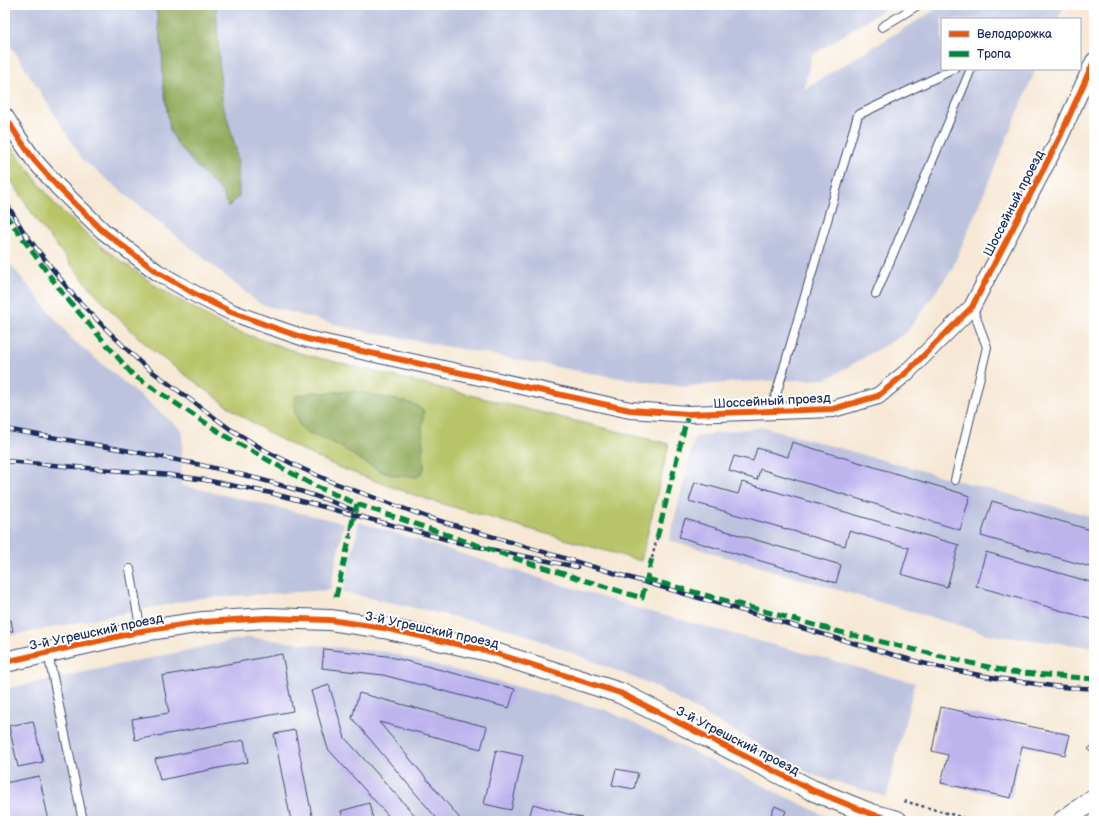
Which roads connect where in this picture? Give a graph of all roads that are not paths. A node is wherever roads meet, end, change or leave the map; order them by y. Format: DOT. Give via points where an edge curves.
graph roads {
  1 [pos="918,5"];
  2 [pos="882,27"];
  3 [pos="1094,60"];
  4 [pos="952,70"];
  5 [pos="971,70"];
  6 [pos="5,116"];
  7 [pos="876,294"];
  8 [pos="972,307"];
  9 [pos="771,412"];
  10 [pos="955,480"];
  11 [pos="130,569"];
  12 [pos="142,630"];
  13 [pos="48,653"];
  14 [pos="5,662"];
  15 [pos="1094,799"];
  16 [pos="871,817"];
  17 [pos="84,821"];
  18 [pos="897,821"];
  19 [pos="1063,821"];
  1 -- 2 [label="lane"];
  3 -- 8 [label="street, Шоссейный проезд" via="1059,138"];
  4 -- 9 [label="lane" via="858,115"];
  5 -- 7 [label="lane"];
  6 -- 9 [label="street, Шоссейный проезд" via="34,160 103,231 157,272 232,312 307,339 630,410 688,414"];
  8 -- 9 [label="street, Шоссейный проезд" via="907,372 878,396 833,409"];
  8 -- 10 [label="lane" via="987,347"];
  11 -- 12 [label="lane"];
  12 -- 13 [label="street, 3-й Угрешский проезд"];
  12 -- 16 [label="street, 3-й Угрешский проезд" via="203,622 267,618 330,620 384,628 488,651 620,693"];
  13 -- 14 [label="street, 3-й Угрешский проезд"];
  13 -- 17 [label="lane"];
  15 -- 19 [label="street"];
  16 -- 18 [label="street, 3-й Угрешский проезд"];
}
